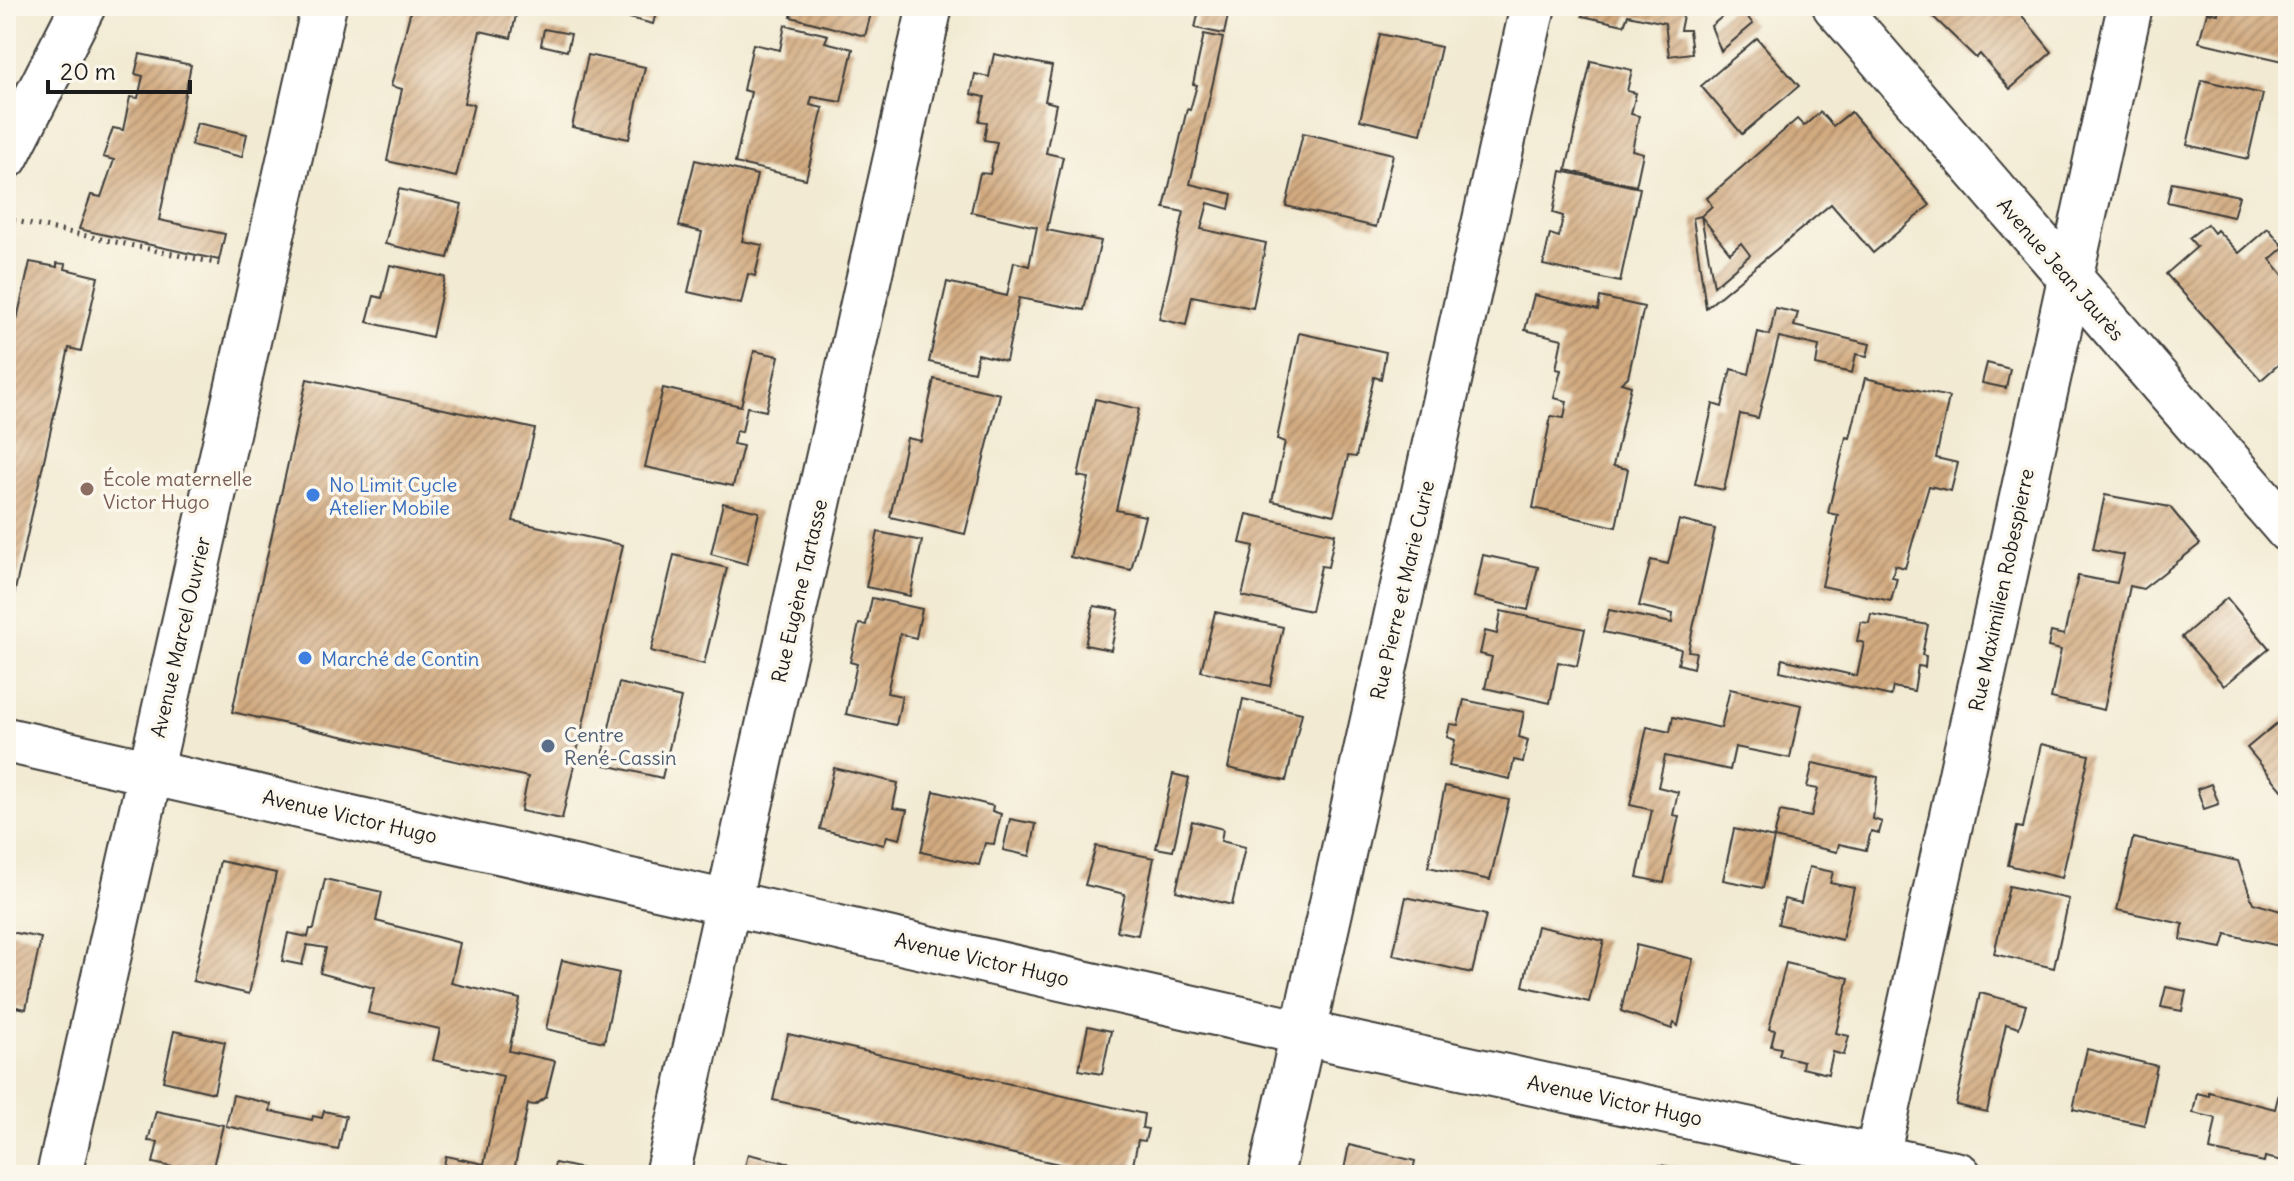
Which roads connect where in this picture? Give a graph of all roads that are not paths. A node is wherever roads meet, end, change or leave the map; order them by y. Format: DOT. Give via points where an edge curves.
graph roads {
  1 [pos="83,6"];
  2 [pos="324,6"];
  3 [pos="930,6"];
  4 [pos="1533,6"];
  5 [pos="1835,6"];
  6 [pos="2130,6"];
  7 [pos="6,157"];
  8 [pos="2069,280"];
  9 [pos="2288,530"];
  10 [pos="6,740"];
  11 [pos="149,771"];
  12 [pos="728,901"];
  13 [pos="1302,1032"];
  14 [pos="1875,1166"];
  15 [pos="59,1175"];
  16 [pos="667,1175"];
  17 [pos="1271,1175"];
  18 [pos="1959,1175"];
  1 -- 7 [label="street"];
  2 -- 11 [label="street, Avenue Marcel Ouvrier"];
  3 -- 12 [label="street, Rue Eugène Tartasse"];
  4 -- 13 [label="street, Rue Pierre et Marie Curie"];
  5 -- 8 [label="street, Avenue Jean Jaurès"];
  6 -- 8 [label="street, Rue Maximilien Robespierre"];
  8 -- 9 [label="street, Avenue Jean Jaurès"];
  8 -- 14 [label="street, Rue Maximilien Robespierre"];
  10 -- 11 [label="street, Avenue Victor Hugo"];
  11 -- 12 [label="street, Avenue Victor Hugo"];
  11 -- 15 [label="street, Avenue Marcel Ouvrier"];
  12 -- 13 [label="street, Avenue Victor Hugo"];
  12 -- 16 [label="street, Rue Eugène Tartasse"];
  13 -- 14 [label="street, Avenue Victor Hugo"];
  13 -- 17 [label="street, Rue Pierre et Marie Curie"];
  14 -- 18 [label="street, Avenue Victor Hugo"];
}
